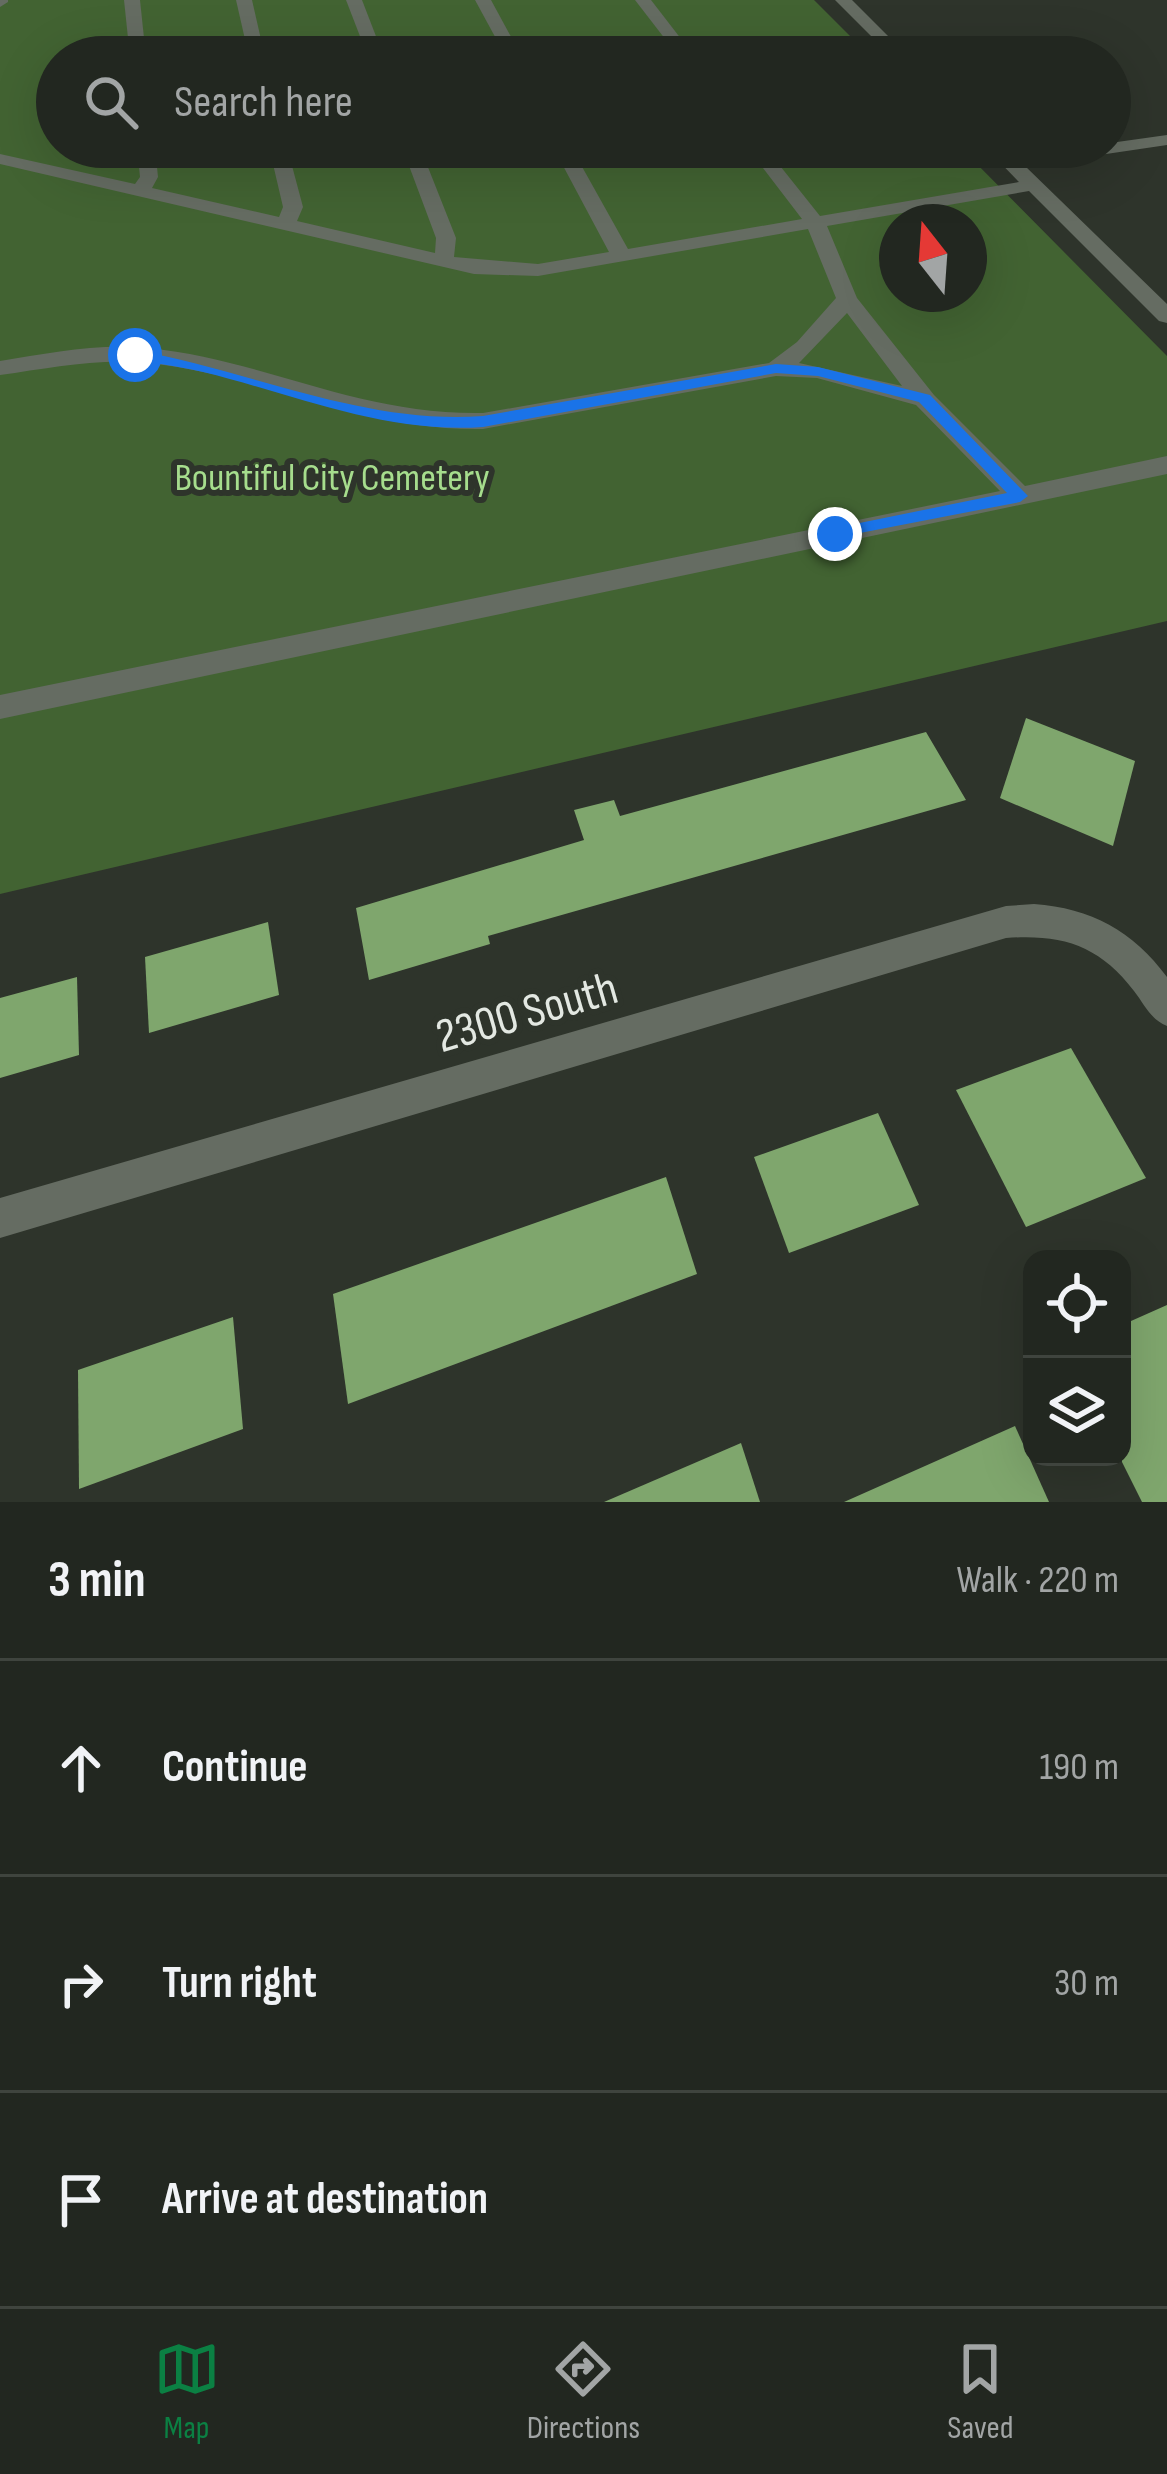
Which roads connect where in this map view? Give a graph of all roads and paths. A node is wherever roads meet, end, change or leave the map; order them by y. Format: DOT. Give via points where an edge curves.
graph roads {
  1 [pos="132,0"];
  2 [pos="244,0"];
  3 [pos="354,0"];
  4 [pos="483,0"];
  5 [pos="643,0"];
  6 [pos="843,0"];
  7 [pos="136,36"];
  8 [pos="252,36"];
  9 [pos="368,36"];
  10 [pos="503,36"];
  11 [pos="671,36"];
  12 [pos="880,36"];
  13 [pos="1167,140"];
  14 [pos="1131,146"];
  15 [pos="0,160"];
  16 [pos="36,168"];
  17 [pos="36,168"];
  18 [pos="148,168"];
  19 [pos="283,168"];
  20 [pos="419,168"];
  21 [pos="573,168"];
  22 [pos="772,168"];
  23 [pos="1015,168"];
  24 [pos="1034,185"];
  25 [pos="141,191"];
  26 [pos="814,222"];
  27 [pos="286,225"];
  28 [pos="621,255"];
  29 [pos="445,261"];
  30 [pos="847,299"];
  31 [pos="1167,316"];
  32 [pos="0,368"];
  33 [pos="776,369"];
  34 [pos="924,399"];
  35 [pos="1167,465"];
  36 [pos="1020,496"];
  37 [pos="0,707"];
  38 [pos="1167,1008"];
  39 [pos="0,1218"];
  1 -- 7 [label="street"];
  2 -- 8 [label="street"];
  3 -- 9 [label="street"];
  4 -- 10 [label="street"];
  5 -- 11 [label="street"];
  6 -- 12 [label="street"];
  13 -- 14 [label="street"];
  15 -- 16 [label="street"];
  17 -- 25 [label="street"];
  18 -- 25 [label="street"];
  19 -- 27 [label="street" via="293,207"];
  20 -- 29 [label="street" via="446,238"];
  21 -- 28 [label="street"];
  22 -- 26 [label="street"];
  23 -- 24 [label="street"];
  24 -- 26 [label="street"];
  24 -- 31 [label="street"];
  25 -- 27 [label="street"];
  26 -- 28 [label="street"];
  26 -- 30 [label="street"];
  27 -- 29 [label="street"];
  28 -- 29 [label="street" via="538,270"];
  30 -- 33 [label="street"];
  30 -- 34 [label="street"];
  32 -- 33 [label="street" via="92,356 166,358 377,416 441,424"];
  33 -- 34 [label="street" via="818,371"];
  34 -- 36 [label="street"];
  35 -- 36 [label="street"];
  36 -- 37 [label="street"];
  38 -- 39 [label="street, 2300 South" via="1131,958 1082,925 1006,922"];
}
